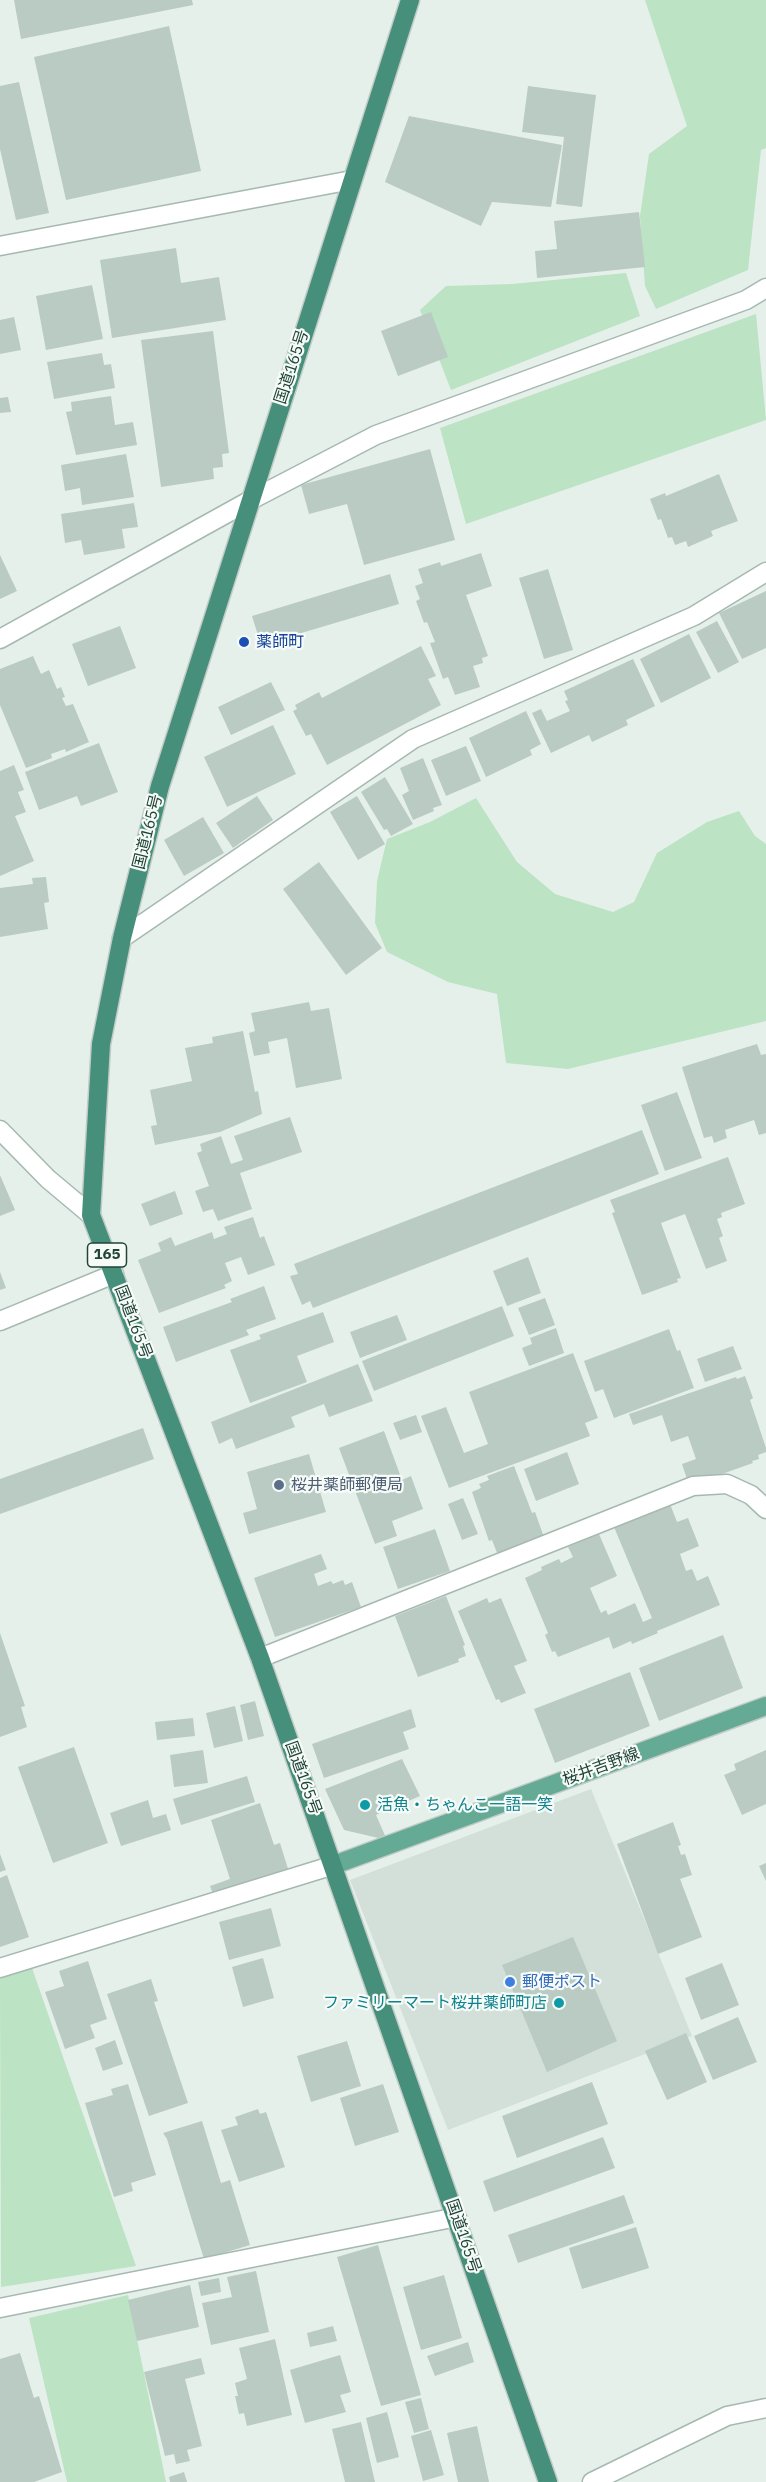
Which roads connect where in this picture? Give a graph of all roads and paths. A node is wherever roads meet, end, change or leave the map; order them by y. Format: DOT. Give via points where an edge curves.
graph roads {
  1 [pos="410,0"];
  2 [pos="352,180"];
  3 [pos="0,246"];
  4 [pos="766,288"];
  5 [pos="249,501"];
  6 [pos="766,572"];
  7 [pos="0,639"];
  8 [pos="122,938"];
  9 [pos="0,1130"];
  10 [pos="91,1215"];
  11 [pos="114,1274"];
  12 [pos="0,1321"];
  13 [pos="766,1509"];
  14 [pos="260,1658"];
  15 [pos="766,1706"];
  16 [pos="334,1865"];
  17 [pos="0,1968"];
  18 [pos="457,2217"];
  19 [pos="0,2308"];
  20 [pos="766,2408"];
  21 [pos="548,2482"];
  22 [pos="592,2482"];
  1 -- 2 [label="highway, 国道165号 / 165"];
  2 -- 3 [label="street"];
  2 -- 5 [label="highway, 国道165号 / 165"];
  4 -- 5 [label="street" via="746,300 376,435"];
  5 -- 7 [label="street"];
  5 -- 8 [label="highway, 国道165号 / 165" via="160,786"];
  6 -- 8 [label="street" via="694,616 413,739"];
  8 -- 10 [label="highway, 国道165号 / 165" via="101,1044"];
  9 -- 10 [label="street" via="48,1179"];
  10 -- 11 [label="highway, 国道165号 / 165"];
  11 -- 12 [label="street"];
  11 -- 14 [label="highway, 国道165号 / 165"];
  13 -- 14 [label="street" via="751,1495 727,1484 693,1485"];
  14 -- 16 [label="highway, 国道165号 / 165"];
  15 -- 16 [label="main road, 桜井吉野線"];
  16 -- 17 [label="street"];
  16 -- 18 [label="highway, 国道165号 / 165"];
  18 -- 19 [label="street"];
  18 -- 21 [label="highway, 国道165号 / 165"];
  20 -- 22 [label="street" via="727,2416"];
}
